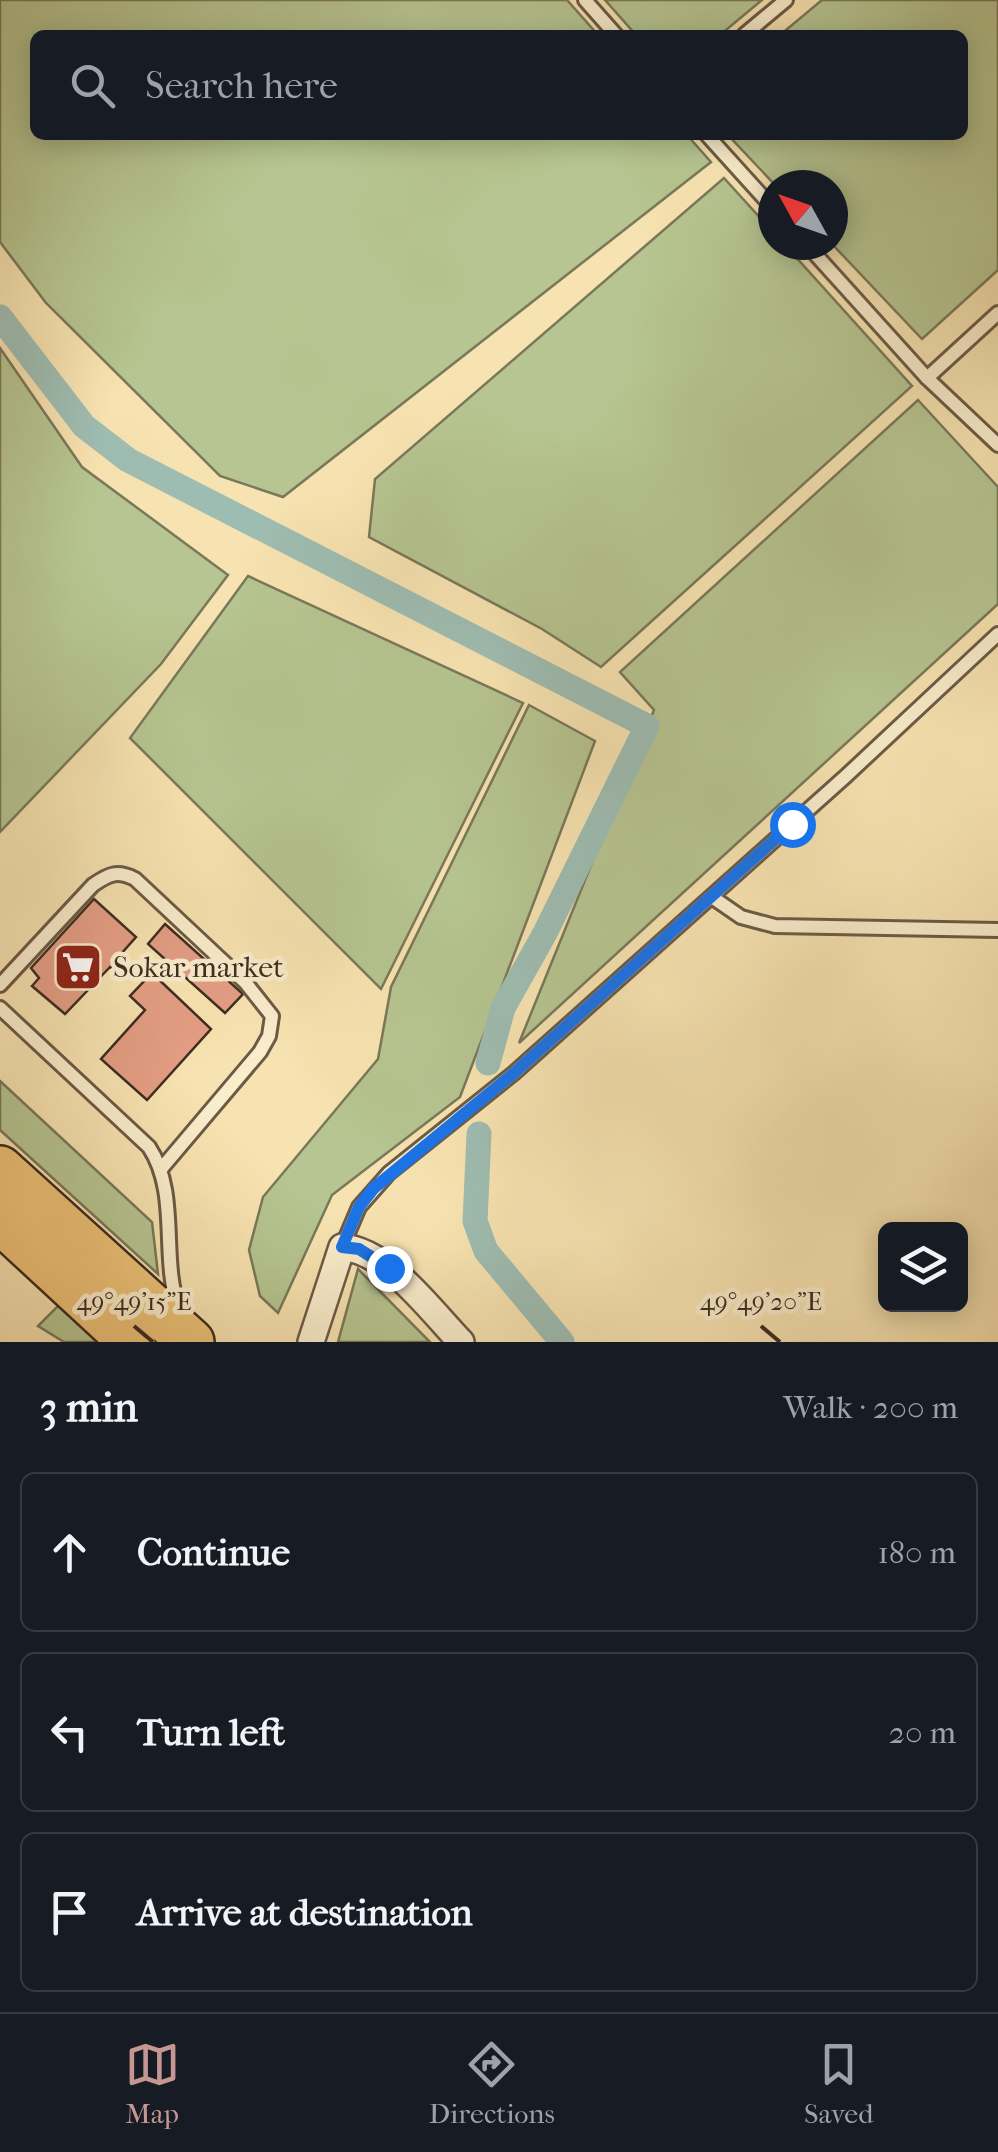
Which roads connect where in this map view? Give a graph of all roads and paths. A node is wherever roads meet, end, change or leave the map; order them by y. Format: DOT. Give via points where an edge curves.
graph roads {
  1 [pos="584,0"];
  2 [pos="786,0"];
  3 [pos="611,30"];
  4 [pos="750,30"];
  5 [pos="712,140"];
  6 [pos="758,191"];
  7 [pos="821,260"];
  8 [pos="998,314"];
  9 [pos="927,378"];
  10 [pos="998,445"];
  11 [pos="998,634"];
  12 [pos="712,896"];
  13 [pos="998,930"];
  14 [pos="0,985"];
  15 [pos="0,1008"];
  16 [pos="161,1169"];
  17 [pos="0,1170"];
  18 [pos="0,1220"];
  19 [pos="342,1247"];
  20 [pos="191,1341"];
  21 [pos="132,1342"];
  22 [pos="311,1342"];
  23 [pos="461,1342"];
  1 -- 3 [label="lane"];
  2 -- 4 [label="lane"];
  5 -- 6 [label="lane"];
  7 -- 9 [label="lane"];
  8 -- 9 [label="lane"];
  9 -- 10 [label="lane"];
  11 -- 12 [label="lane"];
  12 -- 13 [label="lane" via="740,918 776,926"];
  12 -- 19 [label="lane" via="514,1073 390,1173 359,1207"];
  14 -- 16 [label="lane" via="93,886 121,872 245,982 272,1016 269,1036"];
  15 -- 16 [label="lane" via="149,1147"];
  16 -- 20 [label="lane" via="172,1288"];
  17 -- 20 [label="highway"];
  18 -- 21 [label="highway"];
  19 -- 22 [label="street"];
  19 -- 23 [label="street" via="359,1249 389,1268"];
}
